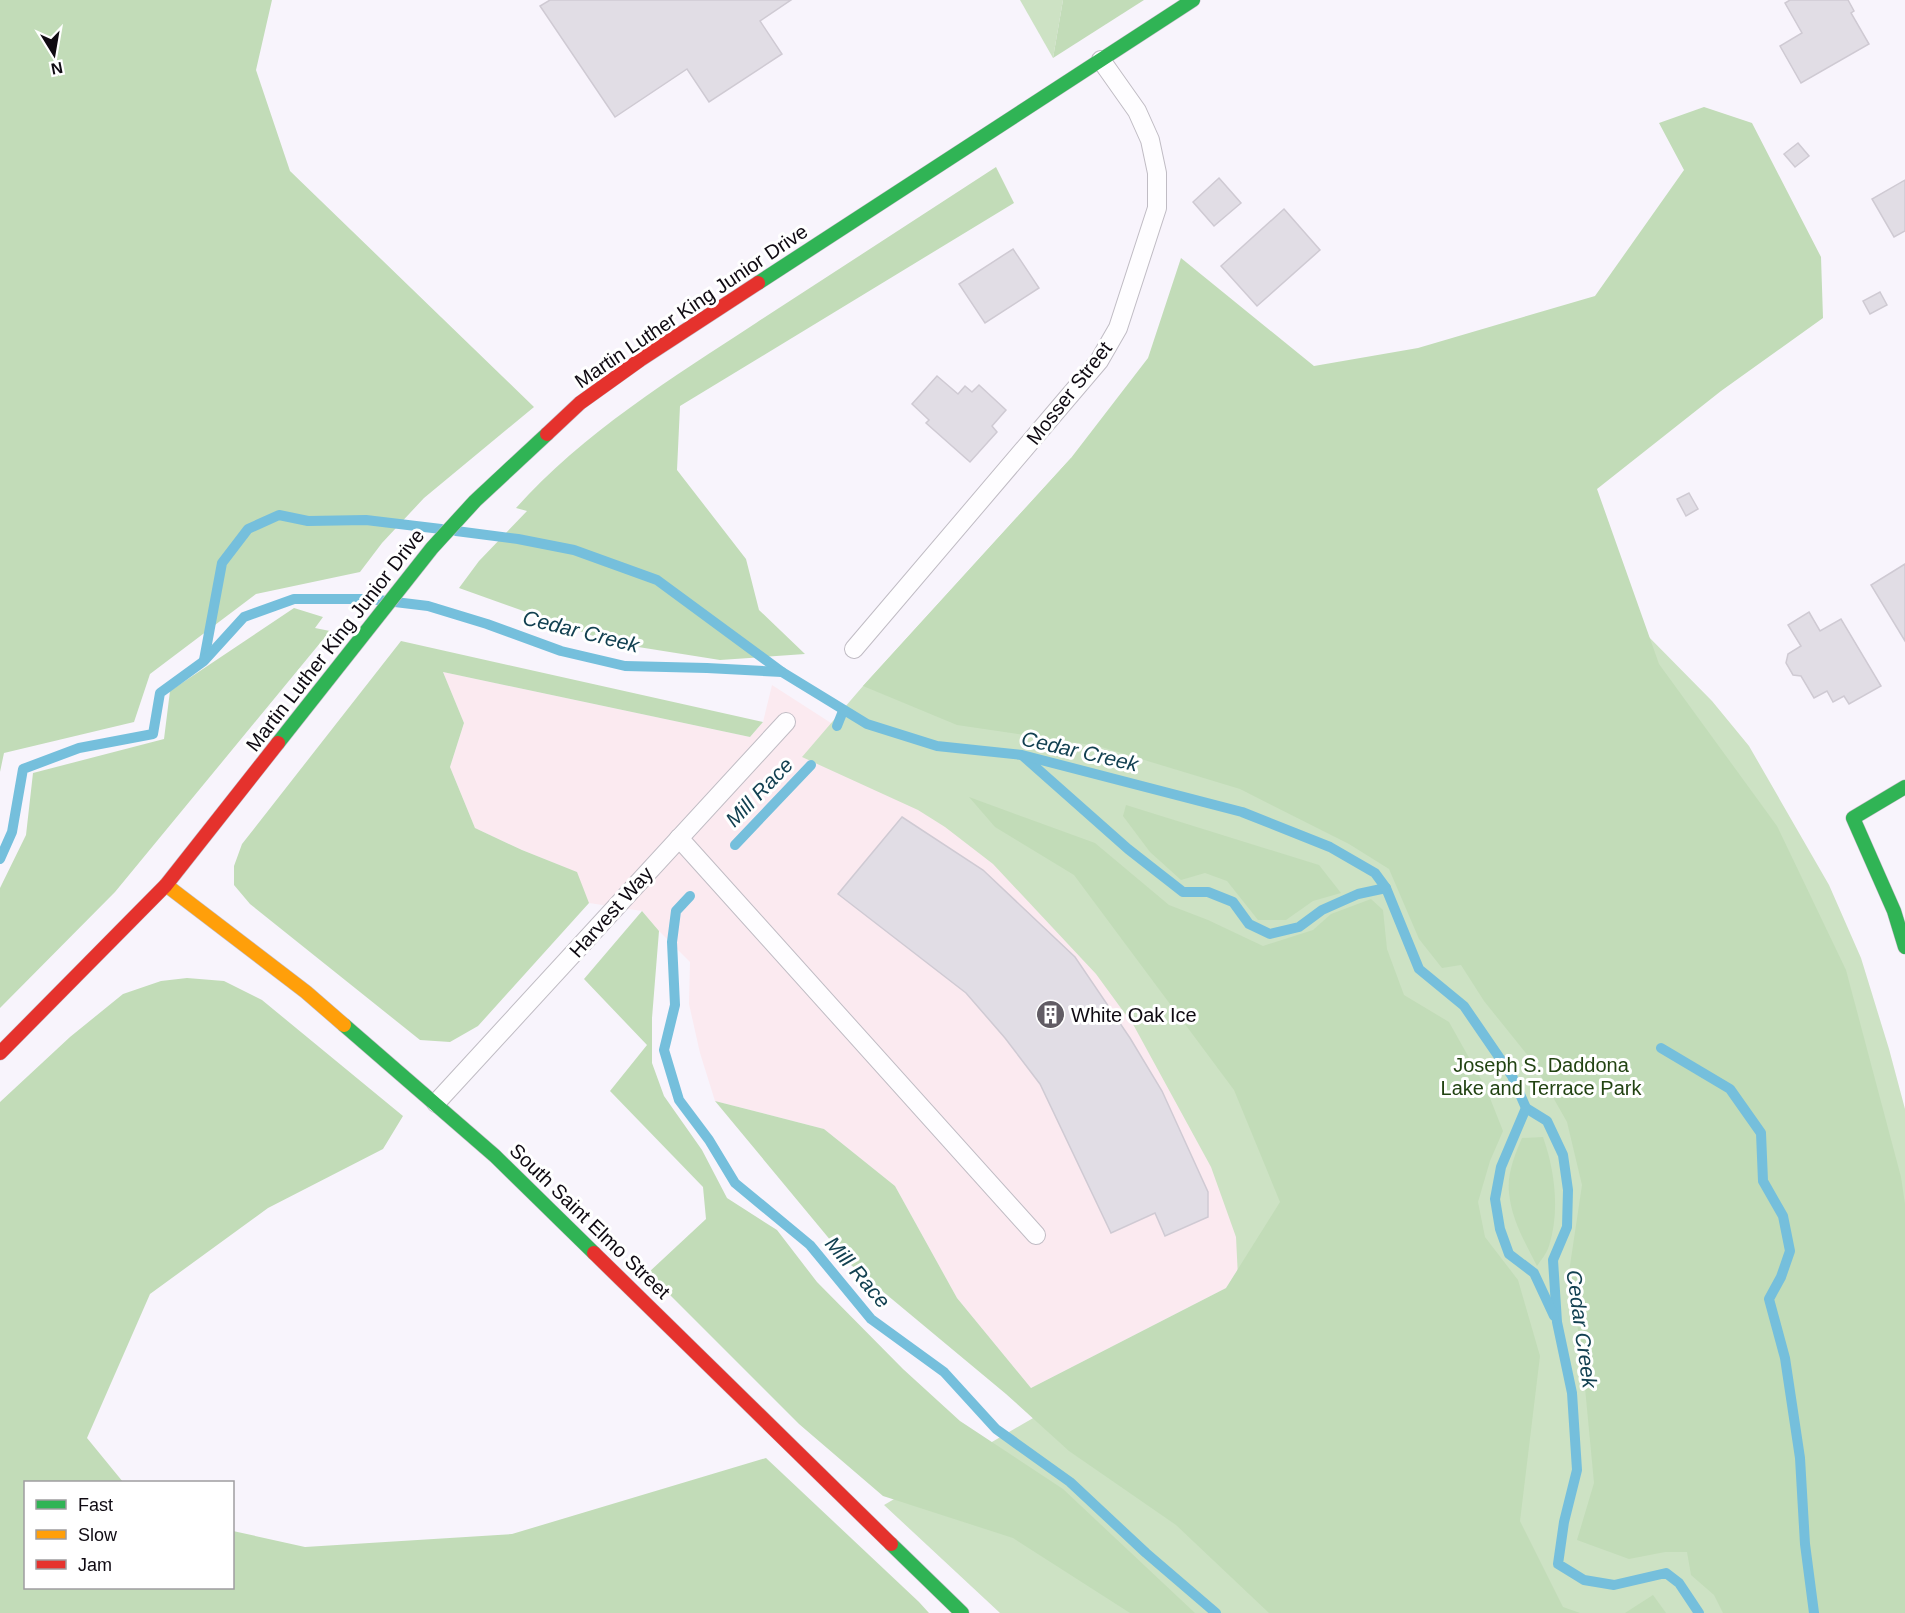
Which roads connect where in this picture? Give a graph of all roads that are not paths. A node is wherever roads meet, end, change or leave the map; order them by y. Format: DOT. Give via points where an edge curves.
graph roads {
  1 [pos="1193,0"];
  2 [pos="1101,60"];
  3 [pos="854,649"];
  4 [pos="786,722"];
  5 [pos="1905,787"];
  6 [pos="679,838"];
  7 [pos="166,885"];
  8 [pos="1905,947"];
  9 [pos="0,1053"];
  10 [pos="436,1102"];
  11 [pos="1036,1235"];
  12 [pos="962,1613"];
  1 -- 2 [label="main road, Martin Luther King Junior Drive"];
  2 -- 3 [label="lane, Mosser Street" via="1137,111 1150,140 1157,173 1157,208 1118,328 1100,361"];
  2 -- 7 [label="main road, Martin Luther King Junior Drive" via="640,360 580,404 475,501 432,548"];
  4 -- 6 [label="lane, Harvest Way"];
  5 -- 8 [label="main road" via="1853,818 1894,911"];
  6 -- 10 [label="lane, Harvest Way"];
  6 -- 11 [label="lane"];
  7 -- 9 [label="main road, Martin Luther King Junior Drive"];
  7 -- 10 [label="main road, South Saint Elmo Street" via="306,992"];
  10 -- 12 [label="main road, South Saint Elmo Street"];
}
